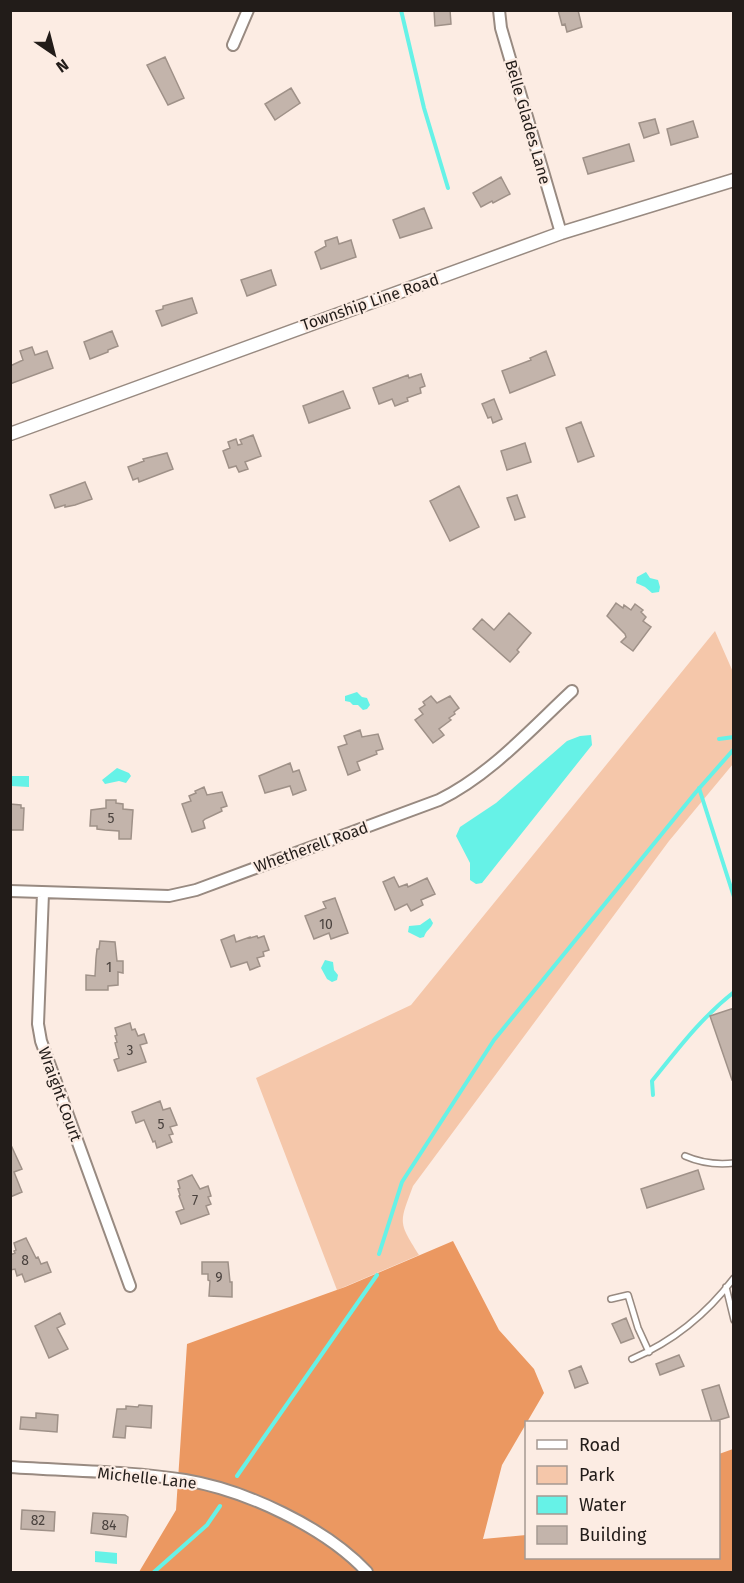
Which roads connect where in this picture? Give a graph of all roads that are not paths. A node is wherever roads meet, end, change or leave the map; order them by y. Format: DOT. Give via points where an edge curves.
graph roads {
  1 [pos="248,10"];
  2 [pos="499,10"];
  3 [pos="233,45"];
  4 [pos="734,180"];
  5 [pos="561,233"];
  6 [pos="10,435"];
  7 [pos="572,691"];
  8 [pos="10,891"];
  9 [pos="43,893"];
  10 [pos="685,1156"];
  11 [pos="734,1163"];
  12 [pos="734,1278"];
  13 [pos="130,1286"];
  14 [pos="726,1287"];
  15 [pos="611,1299"];
  16 [pos="734,1320"];
  17 [pos="649,1352"];
  18 [pos="632,1359"];
  19 [pos="10,1467"];
  20 [pos="367,1572"];
  1 -- 3 [label="street"];
  2 -- 5 [label="street, Belle Glades Lane"];
  4 -- 5 [label="street, Township Line Road"];
  5 -- 6 [label="street, Township Line Road"];
  7 -- 9 [label="street, Whetherell Road" via="483,773 439,801 196,890 170,896"];
  8 -- 9 [label="street, Whetherell Road"];
  9 -- 13 [label="street, Wraight Court" via="38,1024 41,1041"];
  10 -- 11 [label="lane" via="700,1163"];
  12 -- 14 [label="lane"];
  14 -- 16 [label="lane"];
  14 -- 17 [label="lane" via="676,1337"];
  15 -- 17 [label="lane" via="628,1295"];
  17 -- 18 [label="lane"];
  19 -- 20 [label="street, Michelle Lane" via="186,1480 226,1490 313,1528"];
}
